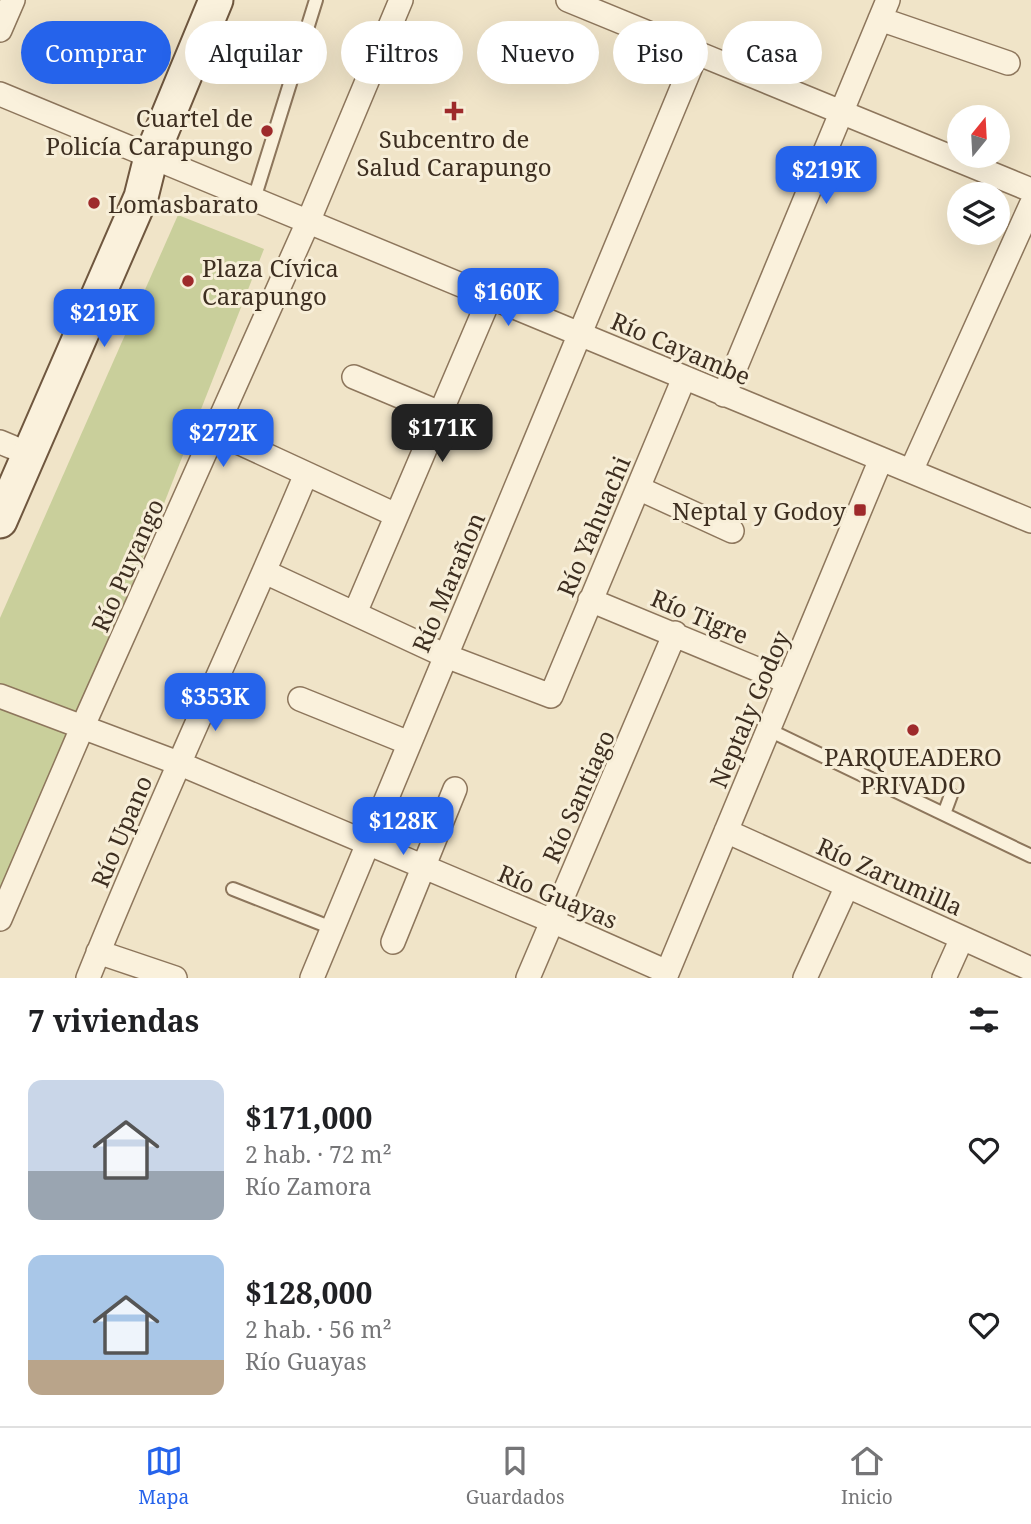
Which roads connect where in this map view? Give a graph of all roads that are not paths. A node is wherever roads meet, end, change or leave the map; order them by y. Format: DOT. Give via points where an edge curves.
graph roads {
  1 [pos="13,0"];
  2 [pos="216,0"];
  3 [pos="316,0"];
  4 [pos="401,0"];
  5 [pos="568,0"];
  6 [pos="884,9"];
  7 [pos="620,21"];
  8 [pos="0,30"];
  9 [pos="708,57"];
  10 [pos="1009,63"];
  11 [pos="684,84"];
  12 [pos="0,94"];
  13 [pos="841,113"];
  14 [pos="151,157"];
  15 [pos="1031,190"];
  16 [pos="254,199"];
  17 [pos="1031,205"];
  18 [pos="309,222"];
  19 [pos="490,297"];
  20 [pos="580,333"];
  21 [pos="354,377"];
  22 [pos="684,378"];
  23 [pos="724,394"];
  24 [pos="440,413"];
  25 [pos="216,432"];
  26 [pos="4,454"];
  27 [pos="881,459"];
  28 [pos="911,471"];
  29 [pos="306,474"];
  30 [pos="638,488"];
  31 [pos="397,515"];
  32 [pos="1031,521"];
  33 [pos="0,522"];
  34 [pos="732,531"];
  35 [pos="265,572"];
  36 [pos="590,600"];
  37 [pos="355,613"];
  38 [pos="676,633"];
  39 [pos="446,656"];
  40 [pos="788,682"];
  41 [pos="0,696"];
  42 [pos="300,699"];
  43 [pos="82,728"];
  44 [pos="769,730"];
  45 [pos="409,743"];
  46 [pos="178,763"];
  47 [pos="455,789"];
  48 [pos="951,795"];
  49 [pos="944,814"];
  50 [pos="726,831"];
  51 [pos="368,843"];
  52 [pos="1031,856"];
  53 [pos="423,866"];
  54 [pos="847,886"];
  55 [pos="233,889"];
  56 [pos="0,919"];
  57 [pos="552,921"];
  58 [pos="332,928"];
  59 [pos="962,938"];
  60 [pos="393,942"];
  61 [pos="98,952"];
  62 [pos="1031,969"];
  63 [pos="666,975"];
  64 [pos="88,978"];
  65 [pos="175,978"];
  66 [pos="313,978"];
  67 [pos="528,978"];
  68 [pos="806,978"];
  69 [pos="944,978"];
  1 -- 8 [label="street"];
  2 -- 14 [label="main road"];
  3 -- 16 [label="lane"];
  4 -- 18 [label="street, Río Puyango"];
  5 -- 7 [label="street"];
  6 -- 10 [label="street"];
  6 -- 13 [label="street"];
  9 -- 13 [label="street"];
  11 -- 20 [label="street, Río Marañon"];
  12 -- 14 [label="street, Río Cayambe"];
  13 -- 15 [label="street"];
  13 -- 23 [label="street"];
  14 -- 16 [label="street, Río Cayambe"];
  14 -- 26 [label="main road" via="123,187"];
  14 -- 33 [label="main road" via="141,197"];
  16 -- 18 [label="street, Río Cayambe"];
  17 -- 28 [label="street"];
  18 -- 19 [label="street, Río Cayambe"];
  18 -- 25 [label="street, Río Puyango"];
  19 -- 20 [label="street, Río Cayambe"];
  19 -- 24 [label="street"];
  20 -- 22 [label="street, Río Cayambe"];
  20 -- 39 [label="street, Río Marañon"];
  21 -- 24 [label="street"];
  22 -- 23 [label="street, Río Cayambe"];
  22 -- 30 [label="street, Río Yahuachi"];
  23 -- 27 [label="street, Río Cayambe"];
  24 -- 31 [label="street"];
  25 -- 29 [label="street"];
  25 -- 43 [label="street, Río Puyango"];
  27 -- 28 [label="street, Río Cayambe"];
  27 -- 40 [label="street, Neptaly Godoy"];
  28 -- 32 [label="street, Río Cayambe"];
  29 -- 31 [label="street"];
  29 -- 35 [label="street, Río Upano"];
  30 -- 34 [label="street"];
  30 -- 36 [label="street, Río Yahuachi"];
  31 -- 37 [label="street"];
  35 -- 37 [label="street"];
  35 -- 46 [label="street, Río Upano"];
  36 -- 38 [label="street, Río Tigre"];
  36 -- 39 [label="street, Río Yahuachi" via="551,695"];
  37 -- 39 [label="street"];
  38 -- 40 [label="street, Río Tigre"];
  38 -- 57 [label="street, Río Santiago"];
  39 -- 45 [label="street, Río Marañon"];
  40 -- 44 [label="street, Neptaly Godoy"];
  41 -- 43 [label="street, Río Guayas"];
  42 -- 45 [label="street"];
  43 -- 46 [label="street, Río Guayas"];
  43 -- 56 [label="street, Río Puyango"];
  44 -- 49 [label="lane"];
  44 -- 50 [label="street, Neptaly Godoy"];
  45 -- 51 [label="street, Río Marañon"];
  46 -- 51 [label="street, Río Guayas"];
  46 -- 61 [label="street, Río Upano"];
  47 -- 53 [label="street"];
  48 -- 49 [label="lane"];
  49 -- 52 [label="lane"];
  50 -- 54 [label="street, Río Zarumilla"];
  50 -- 63 [label="street, Neptaly Godoy"];
  51 -- 53 [label="street, Río Guayas"];
  51 -- 58 [label="street, Río Marañon"];
  53 -- 57 [label="street, Río Guayas"];
  53 -- 60 [label="street"];
  54 -- 59 [label="street, Río Zarumilla"];
  54 -- 68 [label="street"];
  55 -- 58 [label="lane"];
  57 -- 63 [label="street, Río Guayas"];
  57 -- 67 [label="street, Río Santiago"];
  58 -- 66 [label="street, Río Marañon"];
  59 -- 62 [label="street, Río Zarumilla"];
  59 -- 69 [label="street"];
  61 -- 64 [label="street, Río Upano"];
  61 -- 65 [label="street"];
}
